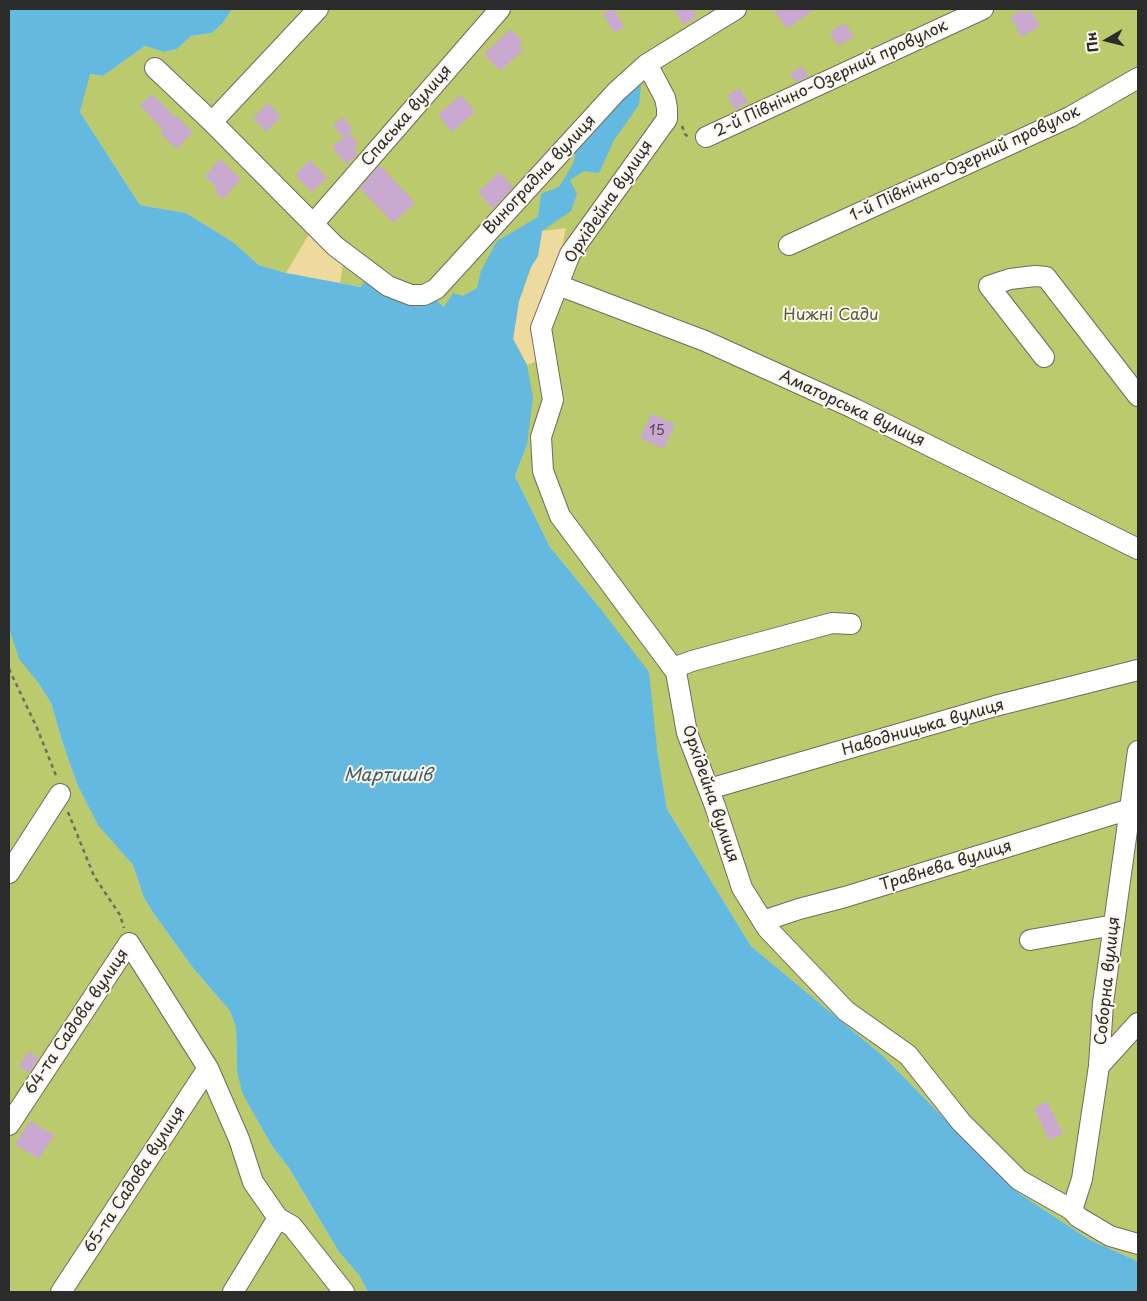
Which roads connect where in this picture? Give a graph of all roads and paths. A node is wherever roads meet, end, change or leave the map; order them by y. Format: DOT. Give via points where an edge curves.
graph roads {
  1 [pos="318,9"];
  2 [pos="500,9"];
  3 [pos="736,9"];
  4 [pos="983,9"];
  5 [pos="647,64"];
  6 [pos="155,68"];
  7 [pos="1138,78"];
  8 [pos="667,114"];
  9 [pos="212,122"];
  10 [pos="706,138"];
  11 [pos="313,224"];
  12 [pos="789,245"];
  13 [pos="558,284"];
  14 [pos="1044,357"];
  15 [pos="1138,396"];
  16 [pos="1138,549"];
  17 [pos="851,624"];
  18 [pos="673,668"];
  19 [pos="1138,670"];
  20 [pos="1138,750"];
  21 [pos="709,789"];
  22 [pos="60,794"];
  23 [pos="1130,809"];
  24 [pos="9,873"];
  25 [pos="763,921"];
  26 [pos="1114,925"];
  27 [pos="1030,940"];
  28 [pos="1138,1023"];
  29 [pos="1099,1066"];
  30 [pos="208,1068"];
  31 [pos="9,1125"];
  32 [pos="1072,1210"];
  33 [pos="278,1218"];
  34 [pos="1138,1244"];
  35 [pos="61,1292"];
  36 [pos="233,1292"];
  37 [pos="344,1292"];
  1 -- 9 [label="street"];
  2 -- 11 [label="street, Спаська вулиця"];
  3 -- 5 [label="street, Виноградна вулиця"];
  4 -- 10 [label="street, 2-й Північно-Озерний провулок"];
  5 -- 8 [label="street" via="665,98"];
  5 -- 11 [label="street, Виноградна вулиця" via="616,92 436,289 424,295 411,295 388,286 335,246"];
  6 -- 9 [label="street"];
  7 -- 12 [label="street, 1-й Північно-Озерний провулок" via="1070,117"];
  8 -- 10 [label="path" via="679,119 685,134 693,142"];
  8 -- 13 [label="street, Орхідейна вулиця" via="570,254"];
  9 -- 11 [label="street"];
  13 -- 16 [label="street, Аматорська вулиця" via="705,340 844,404"];
  13 -- 18 [label="street, Орхідейна вулиця" via="541,328 553,400 541,437 543,470 560,516"];
  14 -- 15 [label="street" via="989,286 1010,279 1046,277"];
  17 -- 18 [label="street" via="832,623"];
  18 -- 21 [label="street, Орхідейна вулиця" via="687,733"];
  19 -- 21 [label="street, Наводницька вулиця" via="995,706"];
  20 -- 23 [label="street, Соборна вулиця"];
  21 -- 25 [label="street, Орхідейна вулиця" via="742,888"];
  22 -- 24 [label="street"];
  23 -- 25 [label="street, Травнева вулиця"];
  23 -- 26 [label="street, Соборна вулиця"];
  25 -- 32 [label="street, Орхідейна вулиця" via="846,1011 908,1055 961,1122 1019,1180"];
  26 -- 27 [label="street"];
  26 -- 29 [label="street, Соборна вулиця" via="1103,1003"];
  28 -- 29 [label="street"];
  29 -- 32 [label="street, Соборна вулиця" via="1082,1179"];
  30 -- 31 [label="street, 64-та Садова вулиця" via="129,944"];
  30 -- 33 [label="street" via="253,1182"];
  30 -- 35 [label="street, 65-та Садова вулиця"];
  32 -- 34 [label="street, Орхідейна вулиця" via="1110,1236"];
  33 -- 36 [label="street"];
  33 -- 37 [label="street" via="292,1226"];
}
